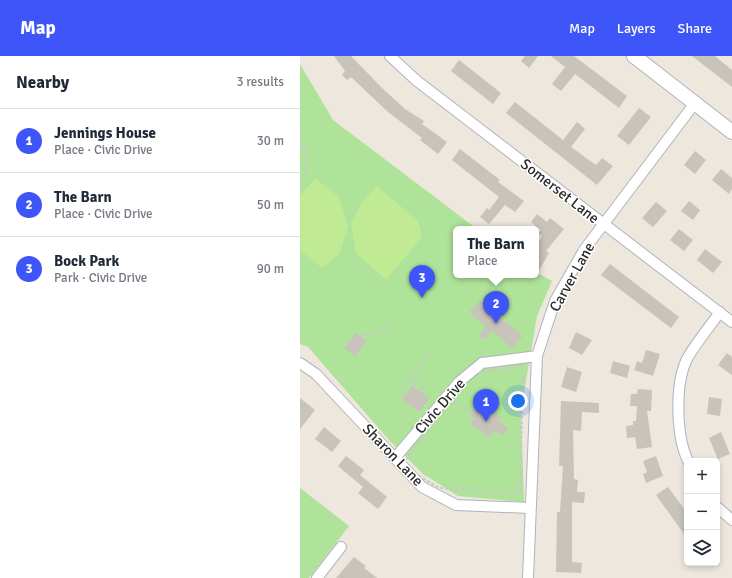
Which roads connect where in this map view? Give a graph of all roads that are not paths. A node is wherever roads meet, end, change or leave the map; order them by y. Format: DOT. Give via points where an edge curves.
graph roads {
  1 [pos="390,56"];
  2 [pos="634,56"];
  3 [pos="695,104"];
  4 [pos="732,132"];
  5 [pos="603,224"];
  6 [pos="720,312"];
  7 [pos="732,322"];
  8 [pos="537,356"];
  9 [pos="300,363"];
  10 [pos="395,458"];
  11 [pos="687,458"];
  12 [pos="530,508"];
  13 [pos="720,510"];
  14 [pos="732,520"];
  15 [pos="341,547"];
  16 [pos="317,578"];
  17 [pos="528,578"];
  1 -- 5 [label="street, Somerset Lane" via="417,81"];
  2 -- 3 [label="street"];
  3 -- 4 [label="street"];
  3 -- 5 [label="street, Carver Lane"];
  5 -- 6 [label="street, Somerset Lane"];
  5 -- 8 [label="street, Carver Lane" via="584,250 555,301"];
  6 -- 7 [label="street, Somerset Lane"];
  6 -- 11 [label="street" via="686,361 678,398 680,435"];
  8 -- 10 [label="street, Civic Drive" via="482,363 459,382"];
  8 -- 12 [label="street, Carver Lane"];
  9 -- 10 [label="street, Sharon Lane" via="316,374"];
  10 -- 12 [label="street, Sharon Lane" via="422,487 456,505"];
  12 -- 17 [label="street, Carver Lane"];
  13 -- 14 [label="street"];
  15 -- 16 [label="street"];
}
